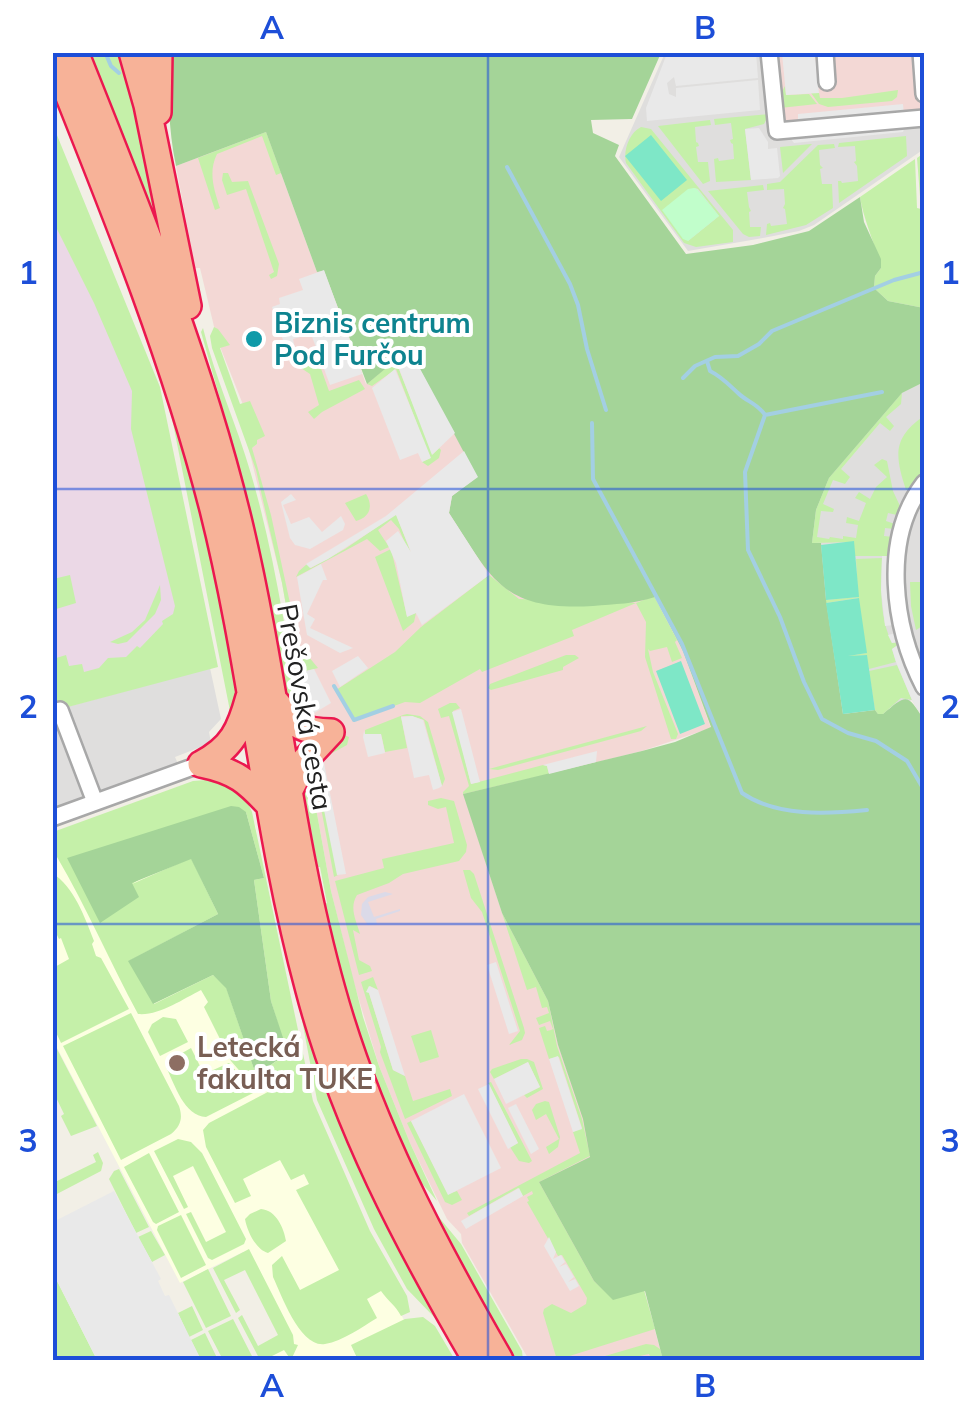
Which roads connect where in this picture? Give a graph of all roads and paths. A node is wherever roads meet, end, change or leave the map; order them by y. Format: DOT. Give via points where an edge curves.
graph roads {
  1 [pos="76,52"];
  2 [pos="132,52"];
  3 [pos="158,52"];
  4 [pos="769,52"];
  5 [pos="824,52"];
  6 [pos="921,52"];
  7 [pos="52,54"];
  8 [pos="827,82"];
  9 [pos="924,94"];
  10 [pos="924,118"];
  11 [pos="157,158"];
  12 [pos="194,365"];
  13 [pos="924,483"];
  14 [pos="924,686"];
  15 [pos="263,697"];
  16 [pos="60,710"];
  17 [pos="200,764"];
  18 [pos="280,799"];
  19 [pos="95,802"];
  20 [pos="52,818"];
  21 [pos="476,1360"];
  22 [pos="500,1360"];
  1 -- 12 [label="highway, Prešovská cesta"];
  2 -- 11 [label="highway"];
  3 -- 11 [label="highway"];
  4 -- 10 [label="street" via="777,131"];
  5 -- 8 [label="street"];
  6 -- 9 [label="street"];
  7 -- 15 [label="highway, Prešovská cesta" via="183,402"];
  11 -- 12 [label="highway" via="192,324"];
  12 -- 15 [label="highway, Prešovská cesta" via="239,524"];
  13 -- 14 [label="street" via="904,519 898,573 902,623"];
  15 -- 17 [label="highway" via="215,757"];
  15 -- 18 [label="highway, Prešovská cesta"];
  15 -- 18 [label="highway" via="300,727 331,732"];
  16 -- 19 [label="street"];
  17 -- 18 [label="highway" via="229,771"];
  17 -- 19 [label="street"];
  18 -- 21 [label="highway, Prešovská cesta" via="300,958 339,1086 393,1211"];
  18 -- 22 [label="highway, Prešovská cesta" via="341,1023 384,1141"];
  19 -- 20 [label="street"];
}
